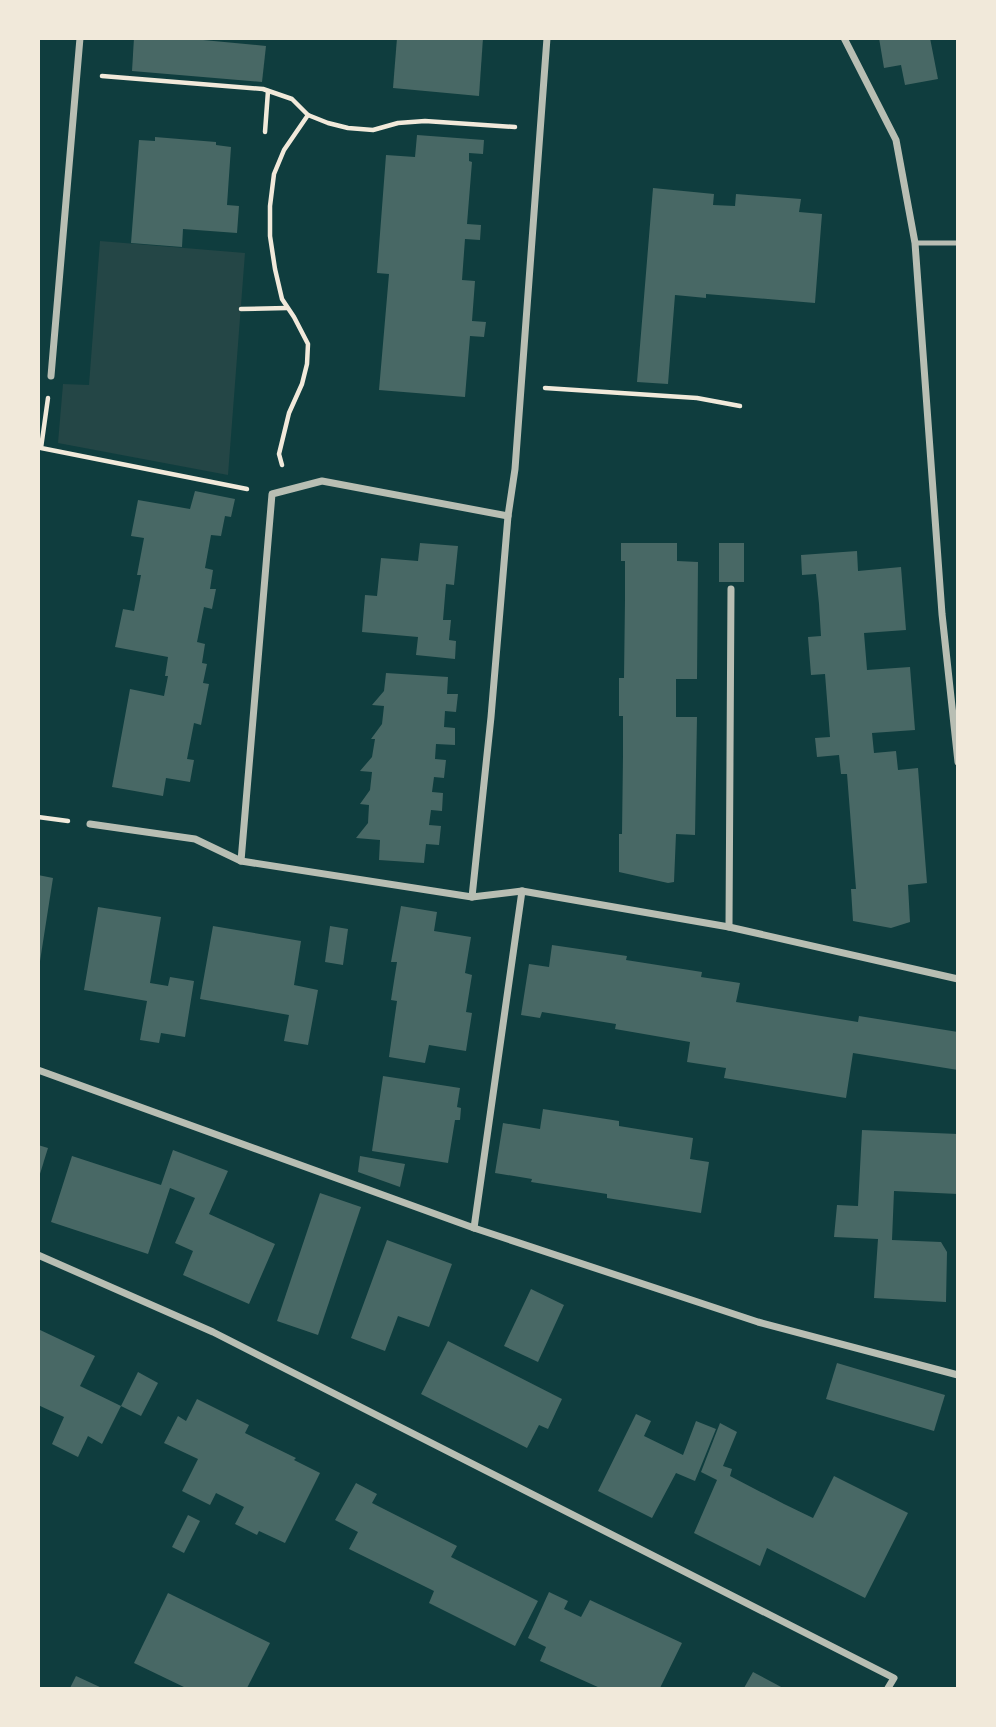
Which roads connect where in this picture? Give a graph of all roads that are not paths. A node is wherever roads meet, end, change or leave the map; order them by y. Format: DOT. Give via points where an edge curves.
graph roads {
  1 [pos="80,38"];
  2 [pos="547,38"];
  3 [pos="844,38"];
  4 [pos="915,243"];
  5 [pos="957,243"];
  6 [pos="51,376"];
  7 [pos="508,516"];
  8 [pos="731,589"];
  9 [pos="957,762"];
  10 [pos="90,824"];
  11 [pos="241,862"];
  12 [pos="522,891"];
  13 [pos="472,897"];
  14 [pos="729,927"];
  15 [pos="957,979"];
  16 [pos="38,1070"];
  17 [pos="474,1228"];
  18 [pos="38,1255"];
  19 [pos="957,1375"];
  20 [pos="888,1689"];
  1 -- 6 [label="street"];
  2 -- 7 [label="street"];
  3 -- 4 [label="street" via="896,140"];
  4 -- 5 [label="lane"];
  4 -- 9 [label="street"];
  7 -- 11 [label="street" via="322,481 272,494"];
  7 -- 13 [label="street"];
  8 -- 14 [label="street"];
  10 -- 11 [label="street" via="194,839"];
  11 -- 13 [label="street"];
  12 -- 13 [label="street"];
  12 -- 14 [label="street"];
  12 -- 17 [label="street"];
  14 -- 15 [label="street"];
  16 -- 17 [label="street"];
  17 -- 19 [label="street" via="758,1322"];
  18 -- 20 [label="street" via="213,1332 894,1678"];
}
